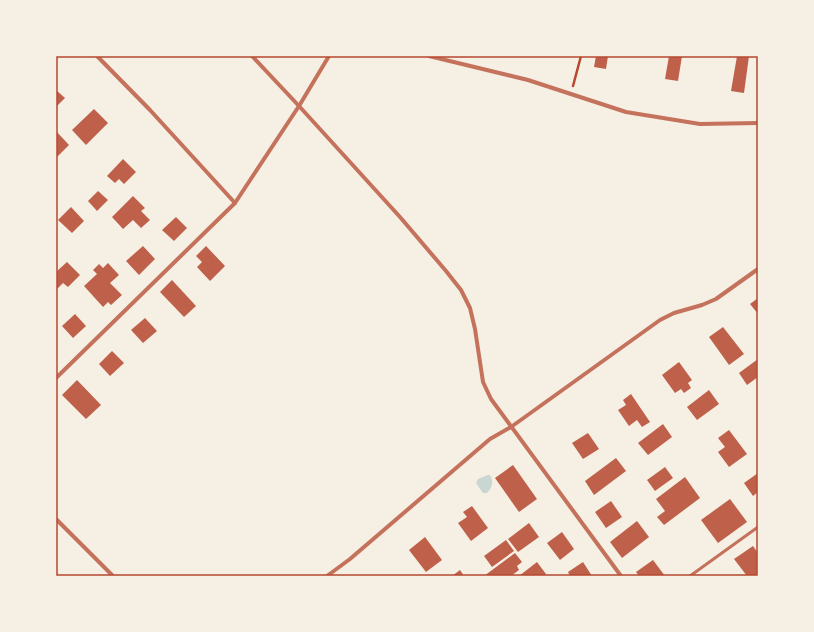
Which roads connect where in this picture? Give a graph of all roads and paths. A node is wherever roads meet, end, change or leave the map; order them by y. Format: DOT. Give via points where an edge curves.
graph roads {
  1 [pos="98,56"];
  2 [pos="252,56"];
  3 [pos="329,56"];
  4 [pos="429,56"];
  5 [pos="581,56"];
  6 [pos="571,94"];
  7 [pos="299,106"];
  8 [pos="758,123"];
  9 [pos="235,203"];
  10 [pos="758,269"];
  11 [pos="56,378"];
  12 [pos="511,427"];
  13 [pos="56,519"];
  14 [pos="758,527"];
  15 [pos="112,576"];
  16 [pos="327,576"];
  17 [pos="621,576"];
  18 [pos="690,576"];
  1 -- 9 [label="street"];
  2 -- 7 [label="street"];
  3 -- 7 [label="street"];
  4 -- 6 [label="street" via="528,80"];
  5 -- 6 [label="path"];
  6 -- 8 [label="street" via="626,112 700,124"];
  7 -- 9 [label="street"];
  7 -- 12 [label="street" via="400,217 461,290 470,308 483,382 491,399"];
  9 -- 11 [label="street"];
  10 -- 12 [label="street" via="716,299 660,320"];
  12 -- 16 [label="street" via="490,439"];
  12 -- 17 [label="street"];
  13 -- 15 [label="street"];
  14 -- 18 [label="lane"];
}
